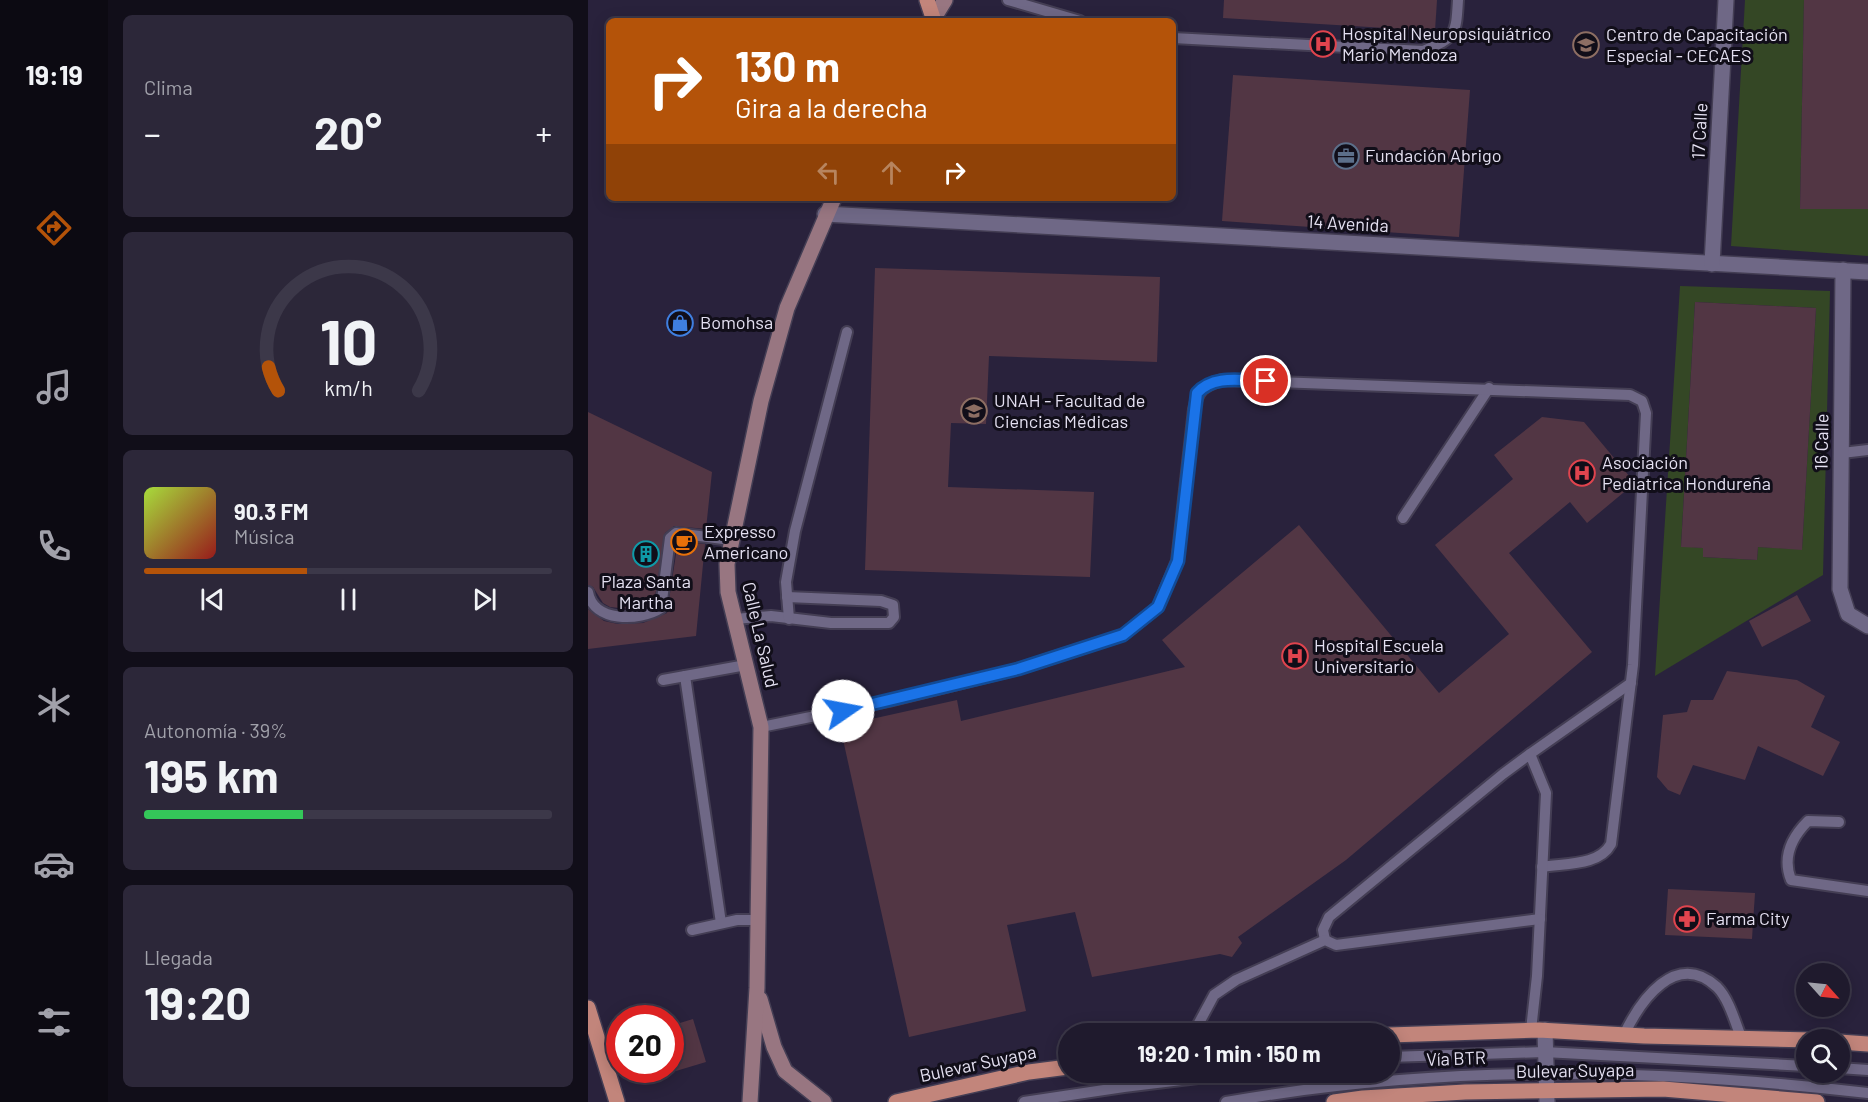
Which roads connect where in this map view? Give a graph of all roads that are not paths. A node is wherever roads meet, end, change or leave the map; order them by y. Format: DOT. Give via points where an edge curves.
graph roads {
  1 [pos="927,0"];
  2 [pos="945,0"];
  3 [pos="1008,0"];
  4 [pos="1458,0"];
  5 [pos="1726,0"];
  6 [pos="932,18"];
  7 [pos="933,18"];
  8 [pos="1070,18"];
  9 [pos="1176,38"];
  10 [pos="832,201"];
  11 [pos="825,214"];
  12 [pos="1712,264"];
  13 [pos="1843,270"];
  14 [pos="1868,272"];
  15 [pos="847,332"];
  16 [pos="1489,388"];
  17 [pos="1868,450"];
  18 [pos="1842,453"];
  19 [pos="1403,518"];
  20 [pos="732,540"];
  21 [pos="588,592"];
  22 [pos="787,597"];
  23 [pos="735,619"];
  24 [pos="789,619"];
  25 [pos="1868,626"];
  26 [pos="746,665"];
  27 [pos="685,676"];
  28 [pos="663,680"];
  29 [pos="1631,683"];
  30 [pos="761,726"];
  31 [pos="1530,754"];
  32 [pos="1839,822"];
  33 [pos="1542,867"];
  34 [pos="1868,891"];
  35 [pos="1540,919"];
  36 [pos="758,920"];
  37 [pos="721,923"];
  38 [pos="692,930"];
  39 [pos="1325,940"];
  40 [pos="757,988"];
  41 [pos="588,1008"];
  42 [pos="1199,1023"];
  43 [pos="1538,1030"];
  44 [pos="1400,1035"];
  45 [pos="1624,1035"];
  46 [pos="1741,1037"];
  47 [pos="1796,1039"];
  48 [pos="1850,1043"];
  49 [pos="1868,1044"];
  50 [pos="1544,1052"];
  51 [pos="1400,1057"];
  52 [pos="1796,1065"];
  53 [pos="1058,1068"];
  54 [pos="1850,1069"];
  55 [pos="1868,1070"];
  56 [pos="1545,1073"];
  57 [pos="1157,1083"];
  58 [pos="1663,1089"];
  59 [pos="1465,1092"];
  60 [pos="1868,1093"];
  61 [pos="1546,1096"];
  62 [pos="617,1102"];
  63 [pos="750,1102"];
  64 [pos="824,1102"];
  65 [pos="896,1102"];
  66 [pos="1024,1102"];
  67 [pos="1226,1102"];
  68 [pos="1334,1102"];
  69 [pos="1479,1102"];
  70 [pos="1632,1102"];
  71 [pos="1817,1102"];
  1 -- 6 [label="main road"];
  2 -- 7 [label="main road"];
  3 -- 8 [label="lane"];
  4 -- 9 [label="lane" via="1456,29 1449,40 1423,51"];
  5 -- 12 [label="street, 17 Calle"];
  10 -- 11 [label="main road, Calle La Salud"];
  11 -- 12 [label="street, 14 Avenida"];
  11 -- 20 [label="main road, Calle La Salud" via="787,308 761,401"];
  12 -- 13 [label="street, 14 Avenida"];
  13 -- 14 [label="street, 14 Avenida"];
  13 -- 18 [label="street, 16 Calle"];
  15 -- 22 [label="lane" via="795,531"];
  16 -- 19 [label="lane"];
  16 -- 29 [label="lane" via="1630,395 1642,401 1646,413"];
  16 -- 30 [label="lane" via="1222,380 1204,385 1197,393 1194,409 1178,561 1158,607 1123,635 1018,669 889,702"];
  17 -- 18 [label="lane"];
  18 -- 25 [label="street, 16 Calle" via="1840,589 1848,614"];
  20 -- 21 [label="lane" via="676,533 670,538 661,608 652,613 605,615 593,606"];
  20 -- 23 [label="main road, Calle La Salud" via="727,564 728,592"];
  22 -- 24 [label="lane"];
  22 -- 24 [label="lane" via="881,601 892,605 894,617 889,623"];
  23 -- 24 [label="lane"];
  23 -- 26 [label="main road, Calle La Salud"];
  26 -- 27 [label="lane"];
  26 -- 30 [label="main road, Calle La Salud"];
  27 -- 28 [label="lane"];
  27 -- 37 [label="lane"];
  29 -- 31 [label="lane"];
  29 -- 33 [label="lane" via="1611,844 1598,859"];
  30 -- 36 [label="main road, Calle La Salud"];
  31 -- 33 [label="lane" via="1546,793"];
  31 -- 39 [label="lane" via="1329,917 1323,930"];
  32 -- 34 [label="lane" via="1808,821 1794,836 1785,867 1791,880"];
  33 -- 35 [label="lane"];
  35 -- 39 [label="lane" via="1336,945"];
  35 -- 43 [label="lane"];
  36 -- 37 [label="lane"];
  36 -- 40 [label="main road, Calle La Salud"];
  37 -- 38 [label="lane"];
  39 -- 42 [label="lane" via="1236,980 1214,995"];
  40 -- 63 [label="main road, Calle La Salud"];
  40 -- 64 [label="main road, Calle La Salud" via="784,1071"];
  41 -- 62 [label="main road"];
  43 -- 44 [label="main road, Bulevar Suyapa"];
  43 -- 45 [label="main road, Bulevar Suyapa"];
  43 -- 50 [label="street"];
  45 -- 46 [label="main road, Bulevar Suyapa"];
  45 -- 46 [label="lane" via="1635,1011 1658,986 1677,975 1690,974 1717,987"];
  46 -- 47 [label="main road, Bulevar Suyapa"];
  48 -- 49 [label="main road"];
  50 -- 51 [label="lane, Vía BTR"];
  50 -- 52 [label="lane, Vía BTR"];
  50 -- 56 [label="street"];
  53 -- 65 [label="main road, Bulevar Suyapa"];
  54 -- 55 [label="lane"];
  56 -- 60 [label="lane, Vía BTR" via="1693,1077"];
  56 -- 61 [label="street"];
  56 -- 67 [label="lane, Vía BTR" via="1427,1076"];
  57 -- 66 [label="lane"];
  58 -- 61 [label="main road, Bulevar Suyapa"];
  58 -- 70 [label="main road"];
  58 -- 71 [label="main road, Bulevar Suyapa"];
  59 -- 61 [label="main road, Bulevar Suyapa"];
  59 -- 68 [label="main road, Bulevar Suyapa"];
  59 -- 69 [label="main road"];
}
